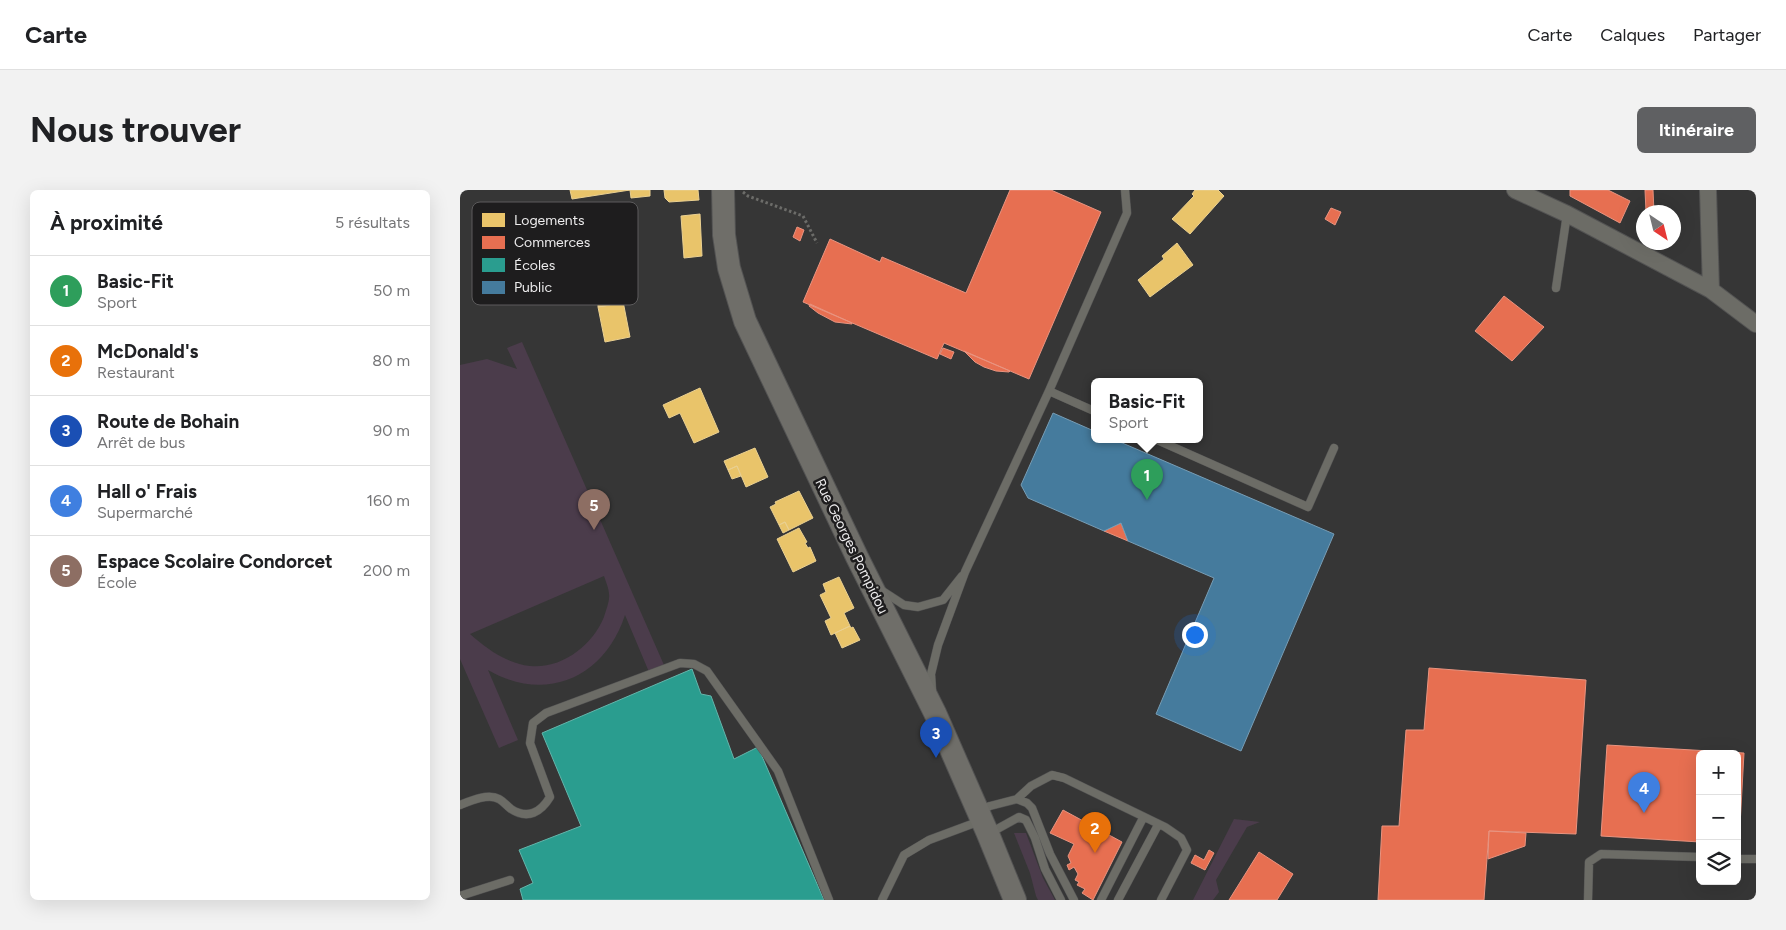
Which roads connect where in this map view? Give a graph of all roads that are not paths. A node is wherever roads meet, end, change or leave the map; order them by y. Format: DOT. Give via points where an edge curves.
graph roads {
  1 [pos="723,190"];
  2 [pos="1125,190"];
  3 [pos="1515,190"];
  4 [pos="1708,190"];
  5 [pos="1567,214"];
  6 [pos="1556,288"];
  7 [pos="1711,290"];
  8 [pos="1756,324"];
  9 [pos="1049,391"];
  10 [pos="1091,411"];
  11 [pos="1164,443"];
  12 [pos="1334,448"];
  13 [pos="965,572"];
  14 [pos="870,582"];
  15 [pos="935,714"];
  16 [pos="1016,799"];
  17 [pos="460,805"];
  18 [pos="1143,818"];
  19 [pos="982,822"];
  20 [pos="1158,824"];
  21 [pos="1696,857"];
  22 [pos="1741,859"];
  23 [pos="1756,859"];
  24 [pos="510,880"];
  25 [pos="460,896"];
  26 [pos="1012,898"];
  27 [pos="829,900"];
  28 [pos="882,900"];
  29 [pos="1061,900"];
  30 [pos="1074,900"];
  31 [pos="1102,900"];
  32 [pos="1118,900"];
  33 [pos="1161,900"];
  34 [pos="1588,900"];
  1 -- 14 [label="main road, Rue Georges Pompidou" via="729,268 745,321"];
  2 -- 9 [label="lane" via="1127,212"];
  3 -- 5 [label="street"];
  4 -- 7 [label="street"];
  5 -- 6 [label="lane"];
  5 -- 7 [label="street"];
  7 -- 8 [label="street"];
  9 -- 10 [label="lane"];
  9 -- 13 [label="lane"];
  11 -- 12 [label="lane" via="1308,508"];
  13 -- 14 [label="lane" via="943,600 918,608 904,605"];
  13 -- 15 [label="lane" via="938,645 931,674"];
  14 -- 15 [label="main road, Rue Georges Pompidou"];
  15 -- 19 [label="main road, Rue Georges Pompidou"];
  16 -- 18 [label="lane" via="1052,775"];
  16 -- 19 [label="lane" via="990,806"];
  16 -- 30 [label="lane" via="1032,808 1050,854"];
  17 -- 27 [label="lane" via="483,798 498,798 512,810 527,815 536,812 550,797 530,743 533,723 546,713 680,663 694,664 707,671 778,771"];
  18 -- 20 [label="lane"];
  18 -- 31 [label="lane"];
  19 -- 26 [label="main road, Rue Georges Pompidou"];
  19 -- 28 [label="lane" via="928,840 904,855"];
  19 -- 29 [label="lane" via="1019,817 1026,820"];
  20 -- 32 [label="lane"];
  20 -- 33 [label="lane" via="1181,838 1187,850"];
  21 -- 34 [label="lane" via="1601,854 1589,862"];
  22 -- 23 [label="lane"];
  24 -- 25 [label="lane"];
}
